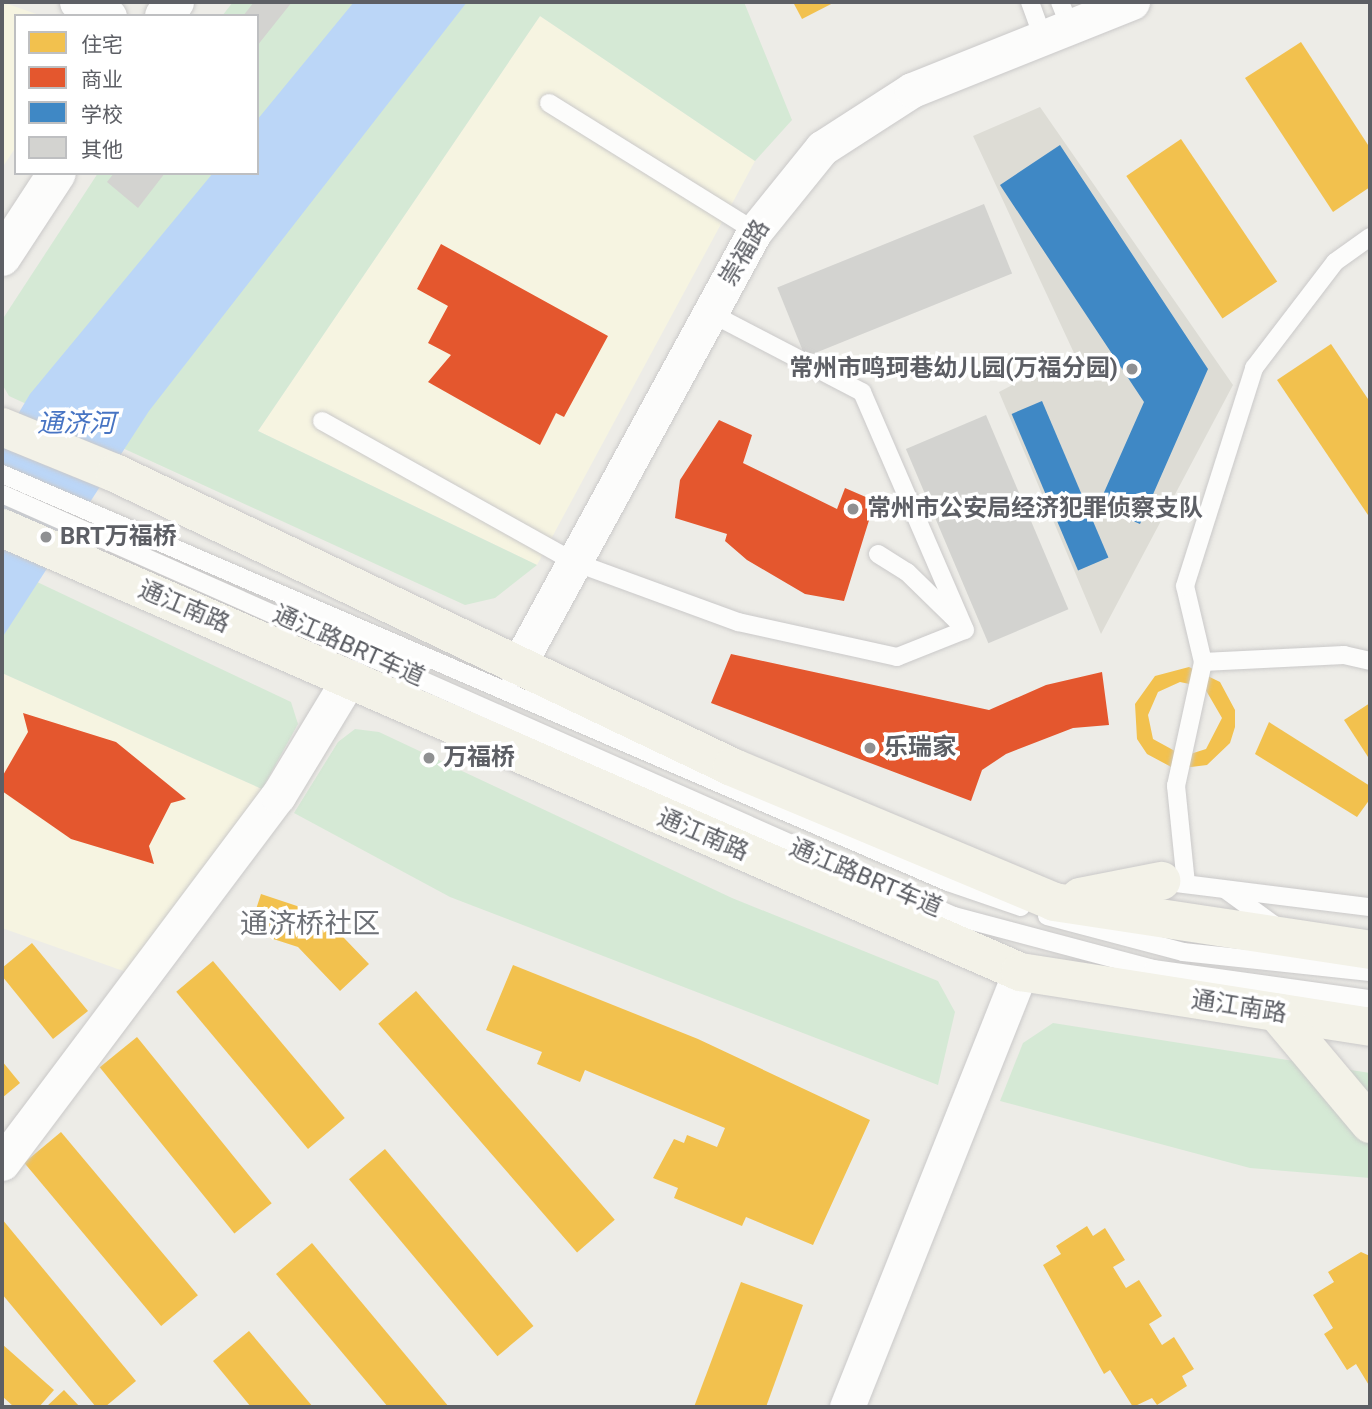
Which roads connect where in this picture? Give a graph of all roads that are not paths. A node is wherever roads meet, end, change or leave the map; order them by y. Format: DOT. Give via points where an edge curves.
graph roads {
  1 [pos="78,2"];
  2 [pos="1030,2"];
  3 [pos="1132,2"];
  4 [pos="104,14"];
  5 [pos="1057,22"];
  6 [pos="550,103"];
  7 [pos="56,175"];
  8 [pos="755,231"];
  9 [pos="1370,237"];
  10 [pos="2,257"];
  11 [pos="710,313"];
  12 [pos="322,421"];
  13 [pos="2,427"];
  14 [pos="2,474"];
  15 [pos="2,494"];
  16 [pos="2,528"];
  17 [pos="72,544"];
  18 [pos="878,554"];
  19 [pos="575,562"];
  20 [pos="321,573"];
  21 [pos="354,627"];
  22 [pos="965,630"];
  23 [pos="1370,661"];
  24 [pos="1203,662"];
  25 [pos="516,669"];
  26 [pos="350,677"];
  27 [pos="1173,883"];
  28 [pos="1224,889"];
  29 [pos="1054,902"];
  30 [pos="1370,907"];
  31 [pos="1294,939"];
  32 [pos="1370,950"];
  33 [pos="1020,972"];
  34 [pos="1370,972"];
  35 [pos="1370,999"];
  36 [pos="1277,1013"];
  37 [pos="1370,1027"];
  38 [pos="1370,1124"];
  39 [pos="2,1163"];
  40 [pos="847,1407"];
  1 -- 4 [label="street"];
  2 -- 5 [label="lane"];
  3 -- 5 [label="street, 崇福路"];
  5 -- 8 [label="street, 崇福路" via="912,90 822,148"];
  6 -- 8 [label="lane"];
  7 -- 10 [label="street"];
  8 -- 11 [label="street, 崇福路"];
  9 -- 24 [label="lane" via="1335,262 1254,368 1185,586"];
  11 -- 19 [label="street, 崇福路"];
  11 -- 22 [label="lane" via="862,392"];
  12 -- 19 [label="lane"];
  13 -- 20 [label="main road" via="115,473"];
  14 -- 21 [label="lane, 通江路BRT车道"];
  15 -- 17 [label="lane"];
  16 -- 17 [label="main road"];
  17 -- 26 [label="main road, 通江南路"];
  17 -- 35 [label="lane, 通江路BRT车道" via="954,915 1153,969"];
  18 -- 22 [label="lane" via="907,572"];
  19 -- 22 [label="lane" via="738,622 897,657"];
  19 -- 25 [label="street, 崇福路"];
  20 -- 21 [label="lane"];
  20 -- 25 [label="main road"];
  21 -- 34 [label="lane, 通江路BRT车道" via="947,882 1063,922 1183,952"];
  23 -- 24 [label="lane" via="1345,655"];
  24 -- 27 [label="lane" via="1176,786"];
  25 -- 29 [label="main road"];
  26 -- 33 [label="main road, 通江南路" via="427,716"];
  26 -- 39 [label="street" via="278,796"];
  27 -- 28 [label="lane"];
  27 -- 29 [label="main road"];
  28 -- 30 [label="lane"];
  28 -- 31 [label="lane"];
  29 -- 31 [label="main road"];
  31 -- 32 [label="main road"];
  33 -- 36 [label="main road, 通江南路"];
  33 -- 40 [label="street"];
  36 -- 37 [label="main road, 通江南路"];
  36 -- 38 [label="main road"];
}
